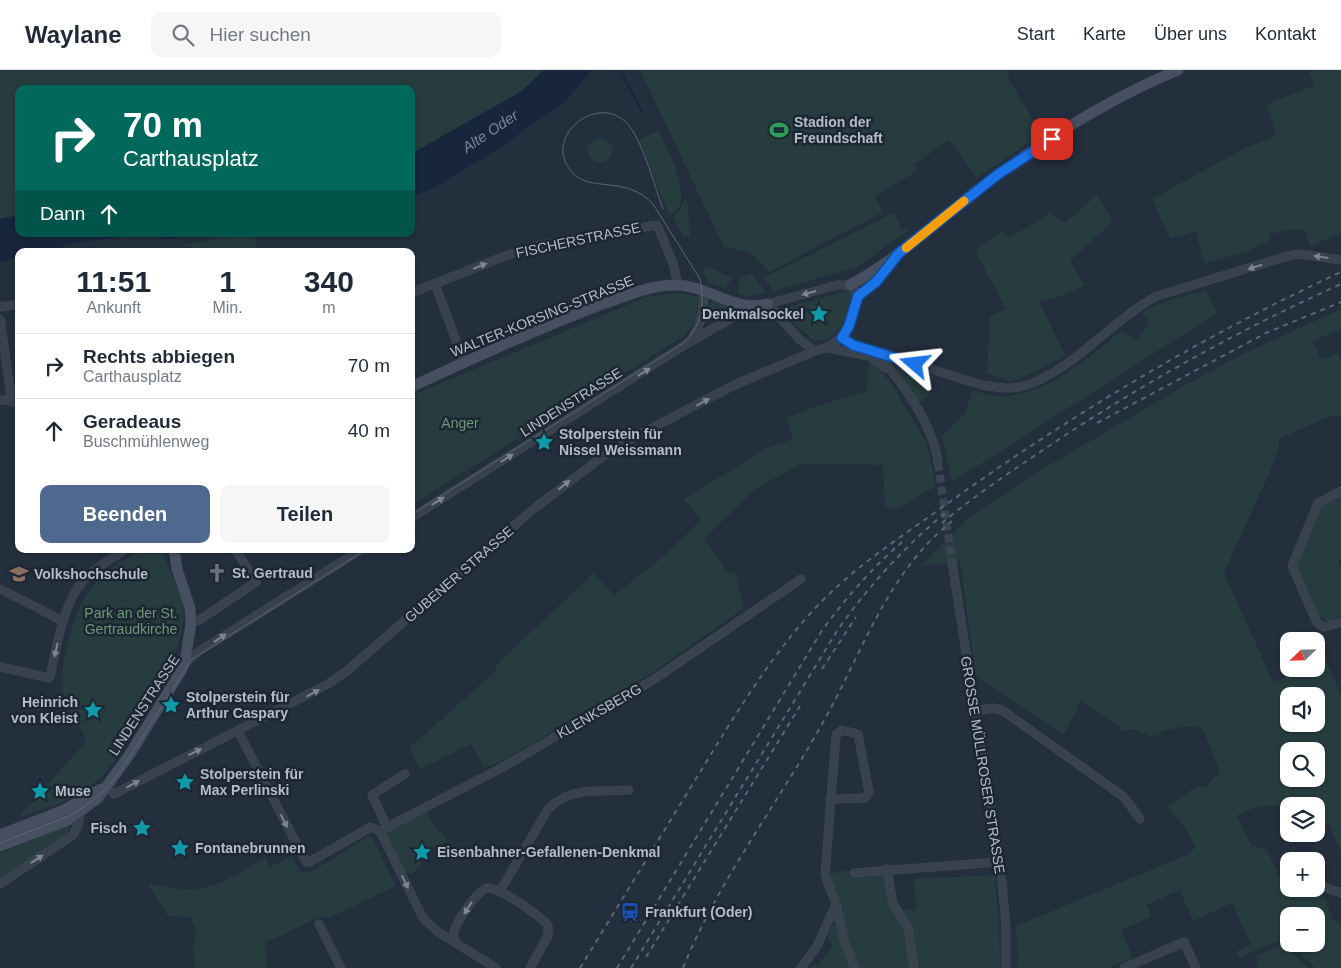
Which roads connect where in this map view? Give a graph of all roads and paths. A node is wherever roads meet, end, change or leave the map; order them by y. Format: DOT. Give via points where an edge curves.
graph roads {
  1 [pos="1178,70"];
  2 [pos="899,253"];
  3 [pos="1341,260"];
  4 [pos="435,284"];
  5 [pos="678,285"];
  6 [pos="850,285"];
  7 [pos="704,291"];
  8 [pos="415,292"];
  9 [pos="858,296"];
  10 [pos="768,304"];
  11 [pos="15,305"];
  12 [pos="743,307"];
  13 [pos="0,308"];
  14 [pos="0,319"];
  15 [pos="842,338"];
  16 [pos="688,343"];
  17 [pos="828,348"];
  18 [pos="815,351"];
  19 [pos="875,352"];
  20 [pos="464,362"];
  21 [pos="896,377"];
  22 [pos="415,385"];
  23 [pos="0,400"];
  24 [pos="15,402"];
  25 [pos="938,463"];
  26 [pos="1341,491"];
  27 [pos="415,515"];
  28 [pos="121,553"];
  29 [pos="175,553"];
  30 [pos="238,553"];
  31 [pos="356,553"];
  32 [pos="952,562"];
  33 [pos="801,579"];
  34 [pos="0,589"];
  35 [pos="63,621"];
  36 [pos="1341,622"];
  37 [pos="191,623"];
  38 [pos="0,667"];
  39 [pos="182,668"];
  40 [pos="975,711"];
  41 [pos="238,731"];
  42 [pos="405,774"];
  43 [pos="106,785"];
  44 [pos="629,790"];
  45 [pos="830,799"];
  46 [pos="80,813"];
  47 [pos="1140,819"];
  48 [pos="383,829"];
  49 [pos="0,835"];
  50 [pos="0,846"];
  51 [pos="998,862"];
  52 [pos="887,870"];
  53 [pos="854,873"];
  54 [pos="0,884"];
  55 [pos="1325,887"];
  56 [pos="500,892"];
  57 [pos="1341,892"];
  58 [pos="836,904"];
  59 [pos="319,924"];
  60 [pos="458,945"];
  61 [pos="341,968"];
  62 [pos="496,968"];
  63 [pos="530,968"];
  64 [pos="801,968"];
  65 [pos="855,968"];
  66 [pos="914,968"];
  67 [pos="1006,968"];
  68 [pos="1124,968"];
  69 [pos="1196,968"];
  1 -- 2 [label="street" via="1102,107 1035,150 974,192"];
  2 -- 6 [label="street"];
  2 -- 9 [label="street" via="876,282"];
  3 -- 19 [label="street, one-way" via="1300,254 1284,257 1157,296 1139,305 1077,356 1023,386 1002,388 982,385"];
  4 -- 5 [label="street, FISCHERSTRASSE, one-way" via="540,245 657,225 673,263"];
  4 -- 8 [label="street, FISCHERSTRASSE"];
  4 -- 20 [label="street"];
  5 -- 7 [label="street, WALTER-KORSING-STRASSE"];
  5 -- 20 [label="street, WALTER-KORSING-STRASSE" via="642,290 578,313"];
  6 -- 9 [label="street"];
  6 -- 10 [label="street, one-way" via="837,285"];
  7 -- 12 [label="street, WALTER-KORSING-STRASSE"];
  7 -- 16 [label="street" via="704,309"];
  9 -- 15 [label="street"];
  10 -- 12 [label="street"];
  10 -- 18 [label="street" via="799,339"];
  11 -- 13 [label="street"];
  12 -- 16 [label="street, LINDENSTRASSE" via="737,315"];
  14 -- 24 [label="street"];
  15 -- 17 [label="street"];
  15 -- 19 [label="street"];
  27 -- 16 [label="street, LINDENSTRASSE, one-way"];
  17 -- 18 [label="street, GUBENER STRASSE"];
  17 -- 21 [label="street" via="869,356"];
  41 -- 18 [label="street, GUBENER STRASSE, one-way" via="328,684 348,670 531,511 602,457 734,386"];
  19 -- 21 [label="street"];
  20 -- 22 [label="street, WALTER-KORSING-STRASSE"];
  21 -- 25 [label="street" via="932,437"];
  23 -- 24 [label="street"];
  26 -- 36 [label="street" via="1318,503 1292,566 1316,623 1324,627"];
  28 -- 35 [label="street" via="83,581"];
  29 -- 37 [label="street"];
  30 -- 37 [label="street" via="256,582"];
  39 -- 31 [label="street, LINDENSTRASSE, one-way" via="198,652"];
  32 -- 40 [label="street, GROSSE MÜLLROSER STRASSE"];
  33 -- 48 [label="street, KLENKSBERG" via="653,680 503,767"];
  34 -- 35 [label="street"];
  35 -- 38 [label="street, one-way" via="50,678"];
  37 -- 39 [label="street"];
  39 -- 43 [label="street, LINDENSTRASSE" via="130,754"];
  40 -- 47 [label="street" via="1002,710 1124,797"];
  40 -- 51 [label="street, GROSSE MÜLLROSER STRASSE"];
  43 -- 41 [label="street, GUBENER STRASSE, one-way" via="114,794"];
  41 -- 48 [label="street, KLENKSBERG, one-way" via="306,862 371,827"];
  42 -- 48 [label="street" via="372,795"];
  43 -- 46 [label="street, LINDENSTRASSE" via="98,798"];
  43 -- 49 [label="street, LINDENSTRASSE" via="62,811"];
  44 -- 56 [label="street" via="582,790 556,802 548,809"];
  45 -- 45 [label="street" via="836,735 842,730 854,732 858,734 869,792 862,799"];
  45 -- 58 [label="street" via="825,875"];
  46 -- 50 [label="street, LINDENSTRASSE"];
  54 -- 46 [label="street, one-way" via="73,835"];
  48 -- 60 [label="street, one-way" via="423,918"];
  51 -- 52 [label="street"];
  51 -- 67 [label="street, GROSSE MÜLLROSER STRASSE" via="1006,925"];
  52 -- 53 [label="street"];
  52 -- 66 [label="street" via="893,904 908,927"];
  55 -- 57 [label="street"];
  56 -- 60 [label="street, one-way" via="488,888 479,892 455,929"];
  56 -- 63 [label="street" via="533,912 549,927 548,936"];
  58 -- 64 [label="street" via="817,946"];
  58 -- 65 [label="street" via="844,940"];
  59 -- 61 [label="street"];
  60 -- 62 [label="street"];
  68 -- 69 [label="street" via="1184,942"];
}
